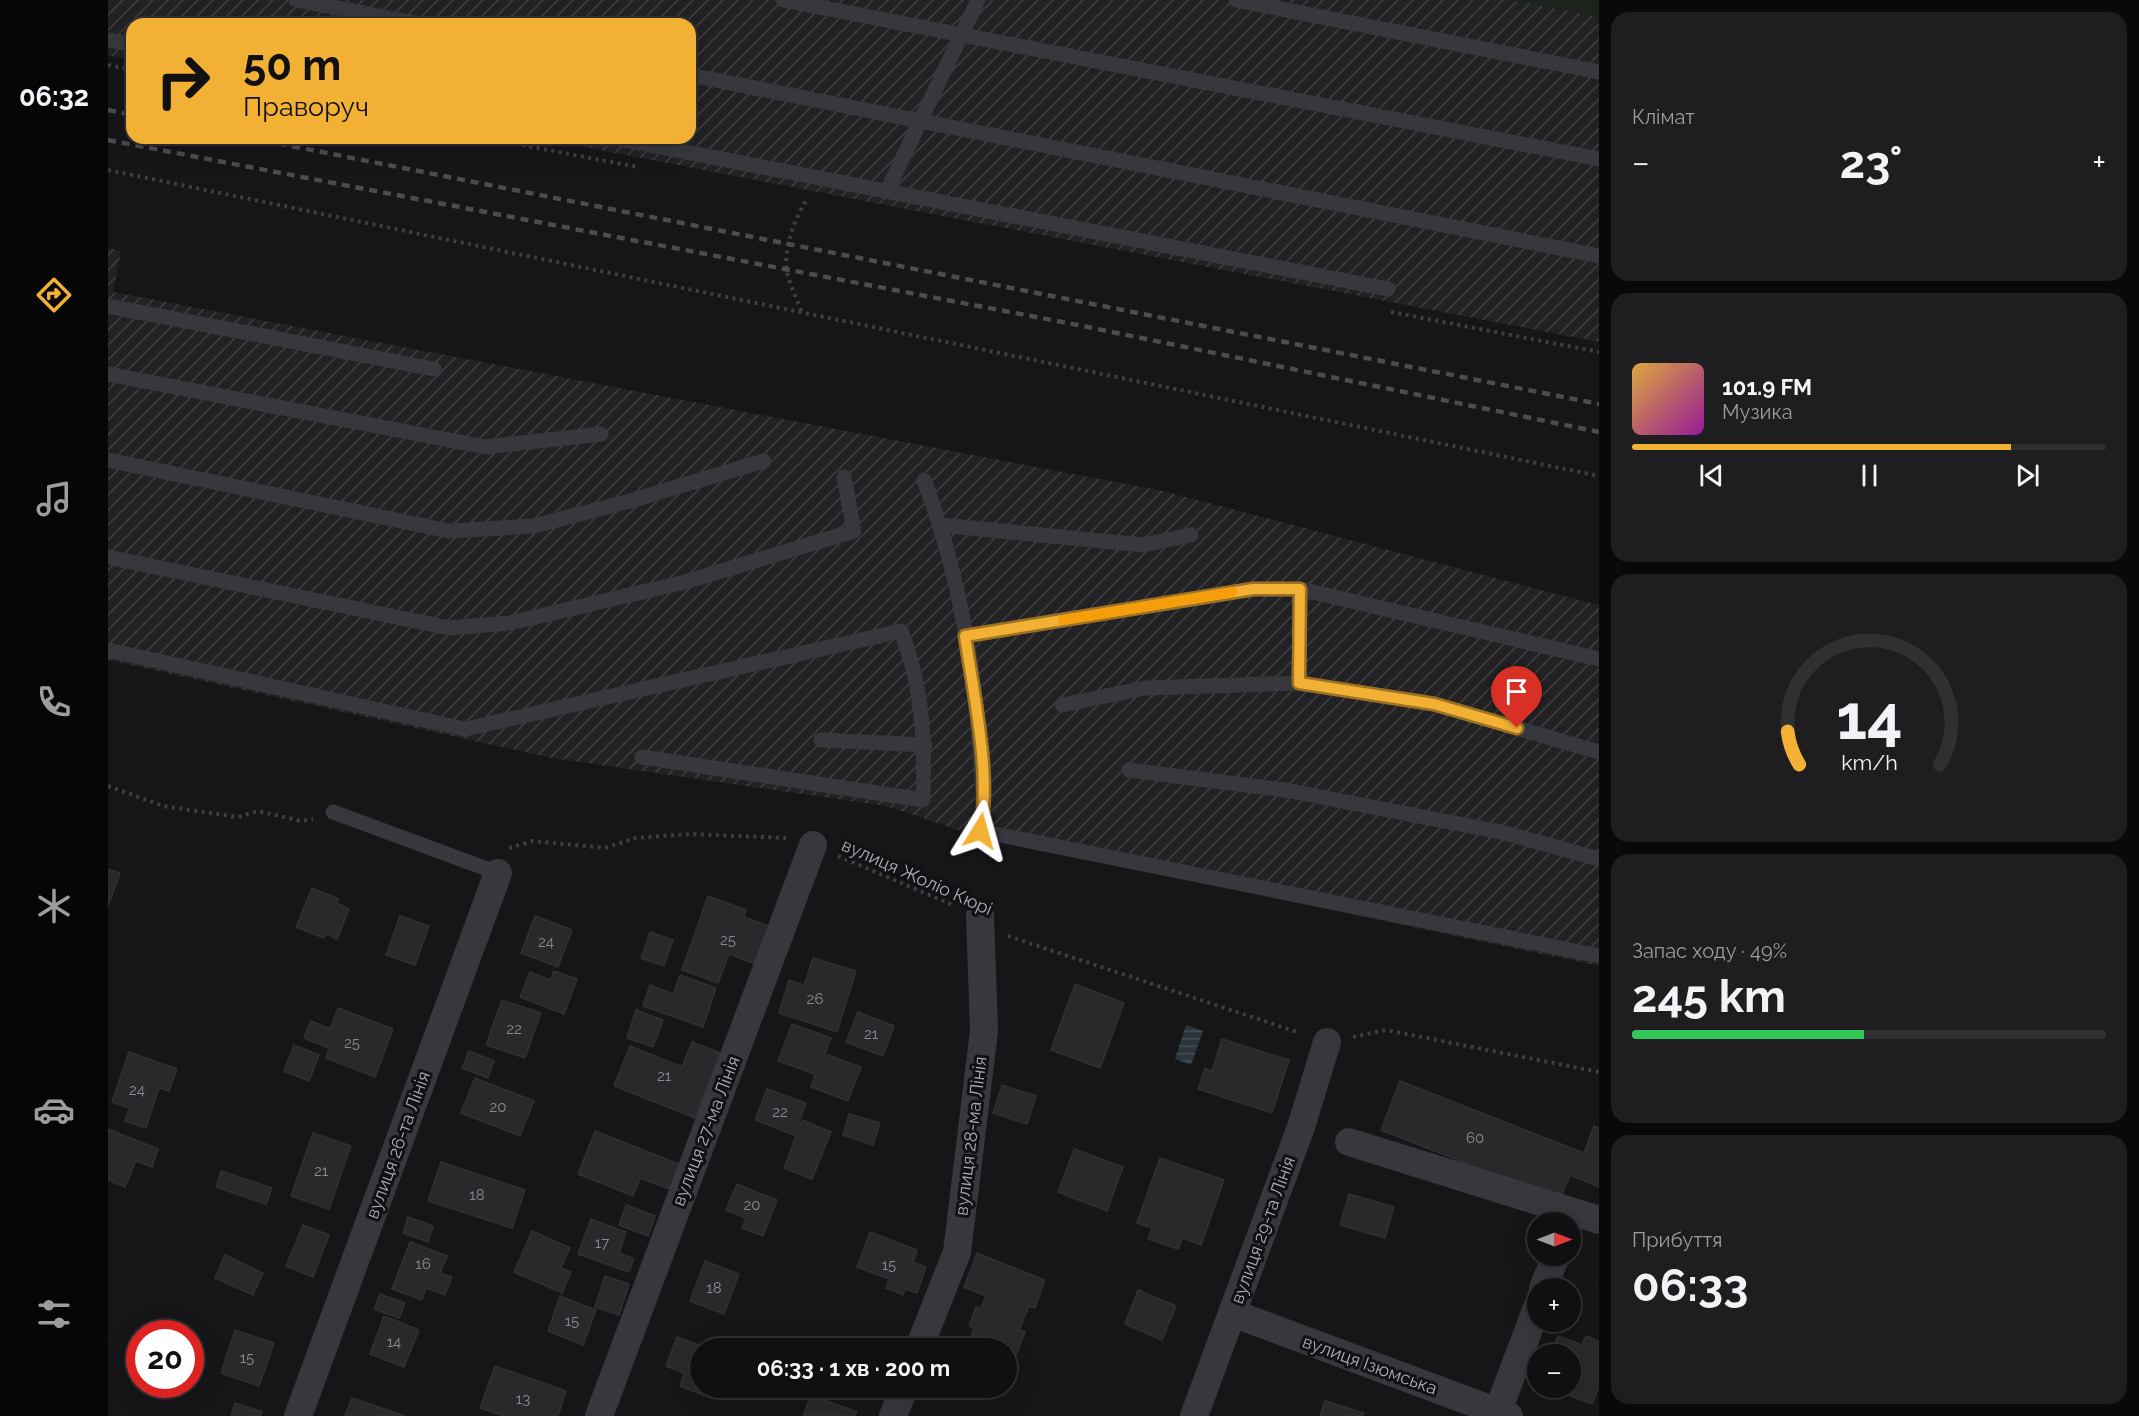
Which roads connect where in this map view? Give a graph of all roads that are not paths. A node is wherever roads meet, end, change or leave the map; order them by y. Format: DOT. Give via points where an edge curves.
graph roads {
  1 [pos="296,0"];
  2 [pos="783,0"];
  3 [pos="978,0"];
  4 [pos="1236,0"];
  5 [pos="390,18"];
  6 [pos="962,35"];
  7 [pos="108,40"];
  8 [pos="126,43"];
  9 [pos="1599,72"];
  10 [pos="696,76"];
  11 [pos="921,120"];
  12 [pos="645,144"];
  13 [pos="1599,159"];
  14 [pos="887,191"];
  15 [pos="1599,256"];
  16 [pos="1388,289"];
  17 [pos="108,306"];
  18 [pos="434,369"];
  19 [pos="108,374"];
  20 [pos="601,434"];
  21 [pos="108,460"];
  22 [pos="764,461"];
  23 [pos="844,477"];
  24 [pos="924,480"];
  25 [pos="941,525"];
  26 [pos="1191,536"];
  27 [pos="108,557"];
  28 [pos="1300,589"];
  29 [pos="965,636"];
  30 [pos="108,650"];
  31 [pos="1599,659"];
  32 [pos="1299,683"];
  33 [pos="1062,705"];
  34 [pos="821,740"];
  35 [pos="924,745"];
  36 [pos="1599,752"];
  37 [pos="642,757"];
  38 [pos="1130,770"];
  39 [pos="338,813"];
  40 [pos="813,845"];
  41 [pos="1599,859"];
  42 [pos="498,873"];
  43 [pos="980,916"];
  44 [pos="1599,956"];
  45 [pos="1327,1042"];
  46 [pos="1349,1142"];
  47 [pos="1599,1220"];
  48 [pos="1232,1313"];
  49 [pos="1529,1332"];
  50 [pos="923,1338"];
  51 [pos="900,1398"];
  52 [pos="1501,1415"];
  53 [pos="298,1416"];
  54 [pos="599,1416"];
  55 [pos="892,1416"];
  56 [pos="1194,1416"];
  1 -- 5 [label="lane"];
  2 -- 6 [label="lane"];
  3 -- 6 [label="lane"];
  4 -- 9 [label="lane"];
  6 -- 11 [label="lane"];
  6 -- 13 [label="lane"];
  7 -- 8 [label="lane"];
  10 -- 11 [label="lane"];
  11 -- 14 [label="lane"];
  11 -- 15 [label="lane"];
  12 -- 14 [label="lane"];
  14 -- 16 [label="lane"];
  17 -- 18 [label="lane"];
  19 -- 20 [label="lane" via="485,447"];
  21 -- 22 [label="lane" via="449,531 534,526"];
  23 -- 27 [label="lane" via="855,531 685,582 510,623 449,628"];
  24 -- 25 [label="lane"];
  25 -- 26 [label="lane" via="1143,545"];
  25 -- 29 [label="lane"];
  28 -- 29 [label="lane" via="1253,589"];
  28 -- 31 [label="lane"];
  28 -- 32 [label="lane"];
  29 -- 44 [label="lane" via="978,722 985,811 980,831"];
  30 -- 35 [label="lane" via="465,729 901,631 915,667"];
  32 -- 33 [label="lane" via="1145,688"];
  32 -- 36 [label="lane" via="1434,704"];
  34 -- 35 [label="lane"];
  35 -- 37 [label="lane" via="923,800"];
  38 -- 41 [label="lane" via="1302,793 1505,833"];
  39 -- 42 [label="lane"];
  40 -- 54 [label="street, вулиця 27-ма Лінія"];
  42 -- 53 [label="street, вулиця 26-та Лінія"];
  43 -- 50 [label="street, вулиця 28-ма Лінія" via="984,1031 957,1252"];
  45 -- 48 [label="street, вулиця 29-та Лінія" via="1301,1127"];
  46 -- 47 [label="street"];
  48 -- 52 [label="street, вулиця Ізюмська"];
  48 -- 56 [label="street, вулиця 29-та Лінія"];
  49 -- 52 [label="street"];
  51 -- 55 [label="street"];
}
